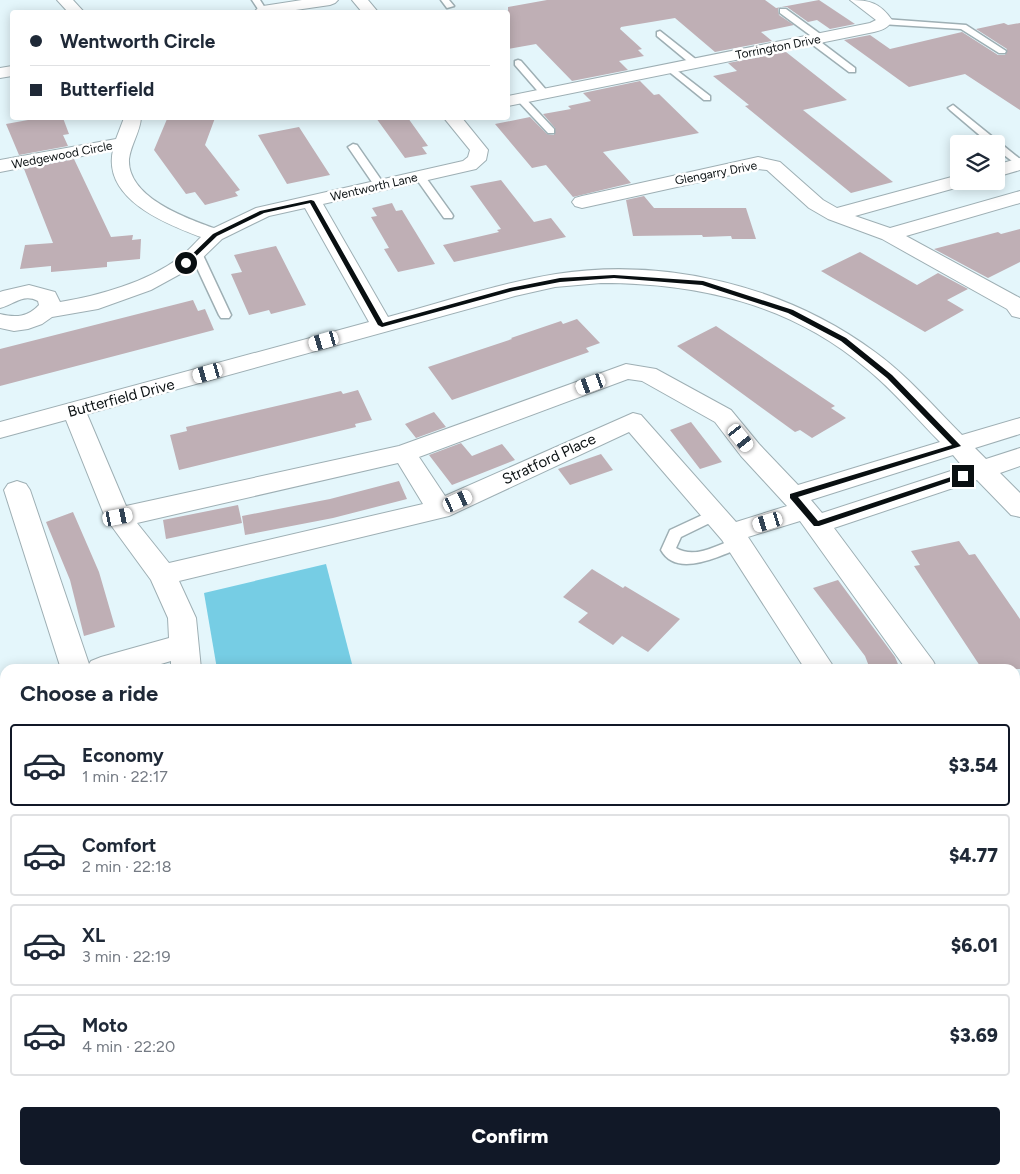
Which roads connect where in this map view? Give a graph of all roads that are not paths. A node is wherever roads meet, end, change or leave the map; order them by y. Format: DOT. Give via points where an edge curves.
graph roads {
  1 [pos="65,0"];
  2 [pos="330,0"];
  3 [pos="360,0"];
  4 [pos="858,0"];
  5 [pos="260,5"];
  6 [pos="74,10"];
  7 [pos="368,10"];
  8 [pos="783,11"];
  9 [pos="884,22"];
  10 [pos="660,34"];
  11 [pos="816,39"];
  12 [pos="1002,51"];
  13 [pos="518,63"];
  14 [pos="695,63"];
  15 [pos="670,68"];
  16 [pos="852,70"];
  17 [pos="545,94"];
  18 [pos="707,98"];
  19 [pos="514,100"];
  20 [pos="953,108"];
  21 [pos="132,120"];
  22 [pos="455,120"];
  23 [pos="551,131"];
  24 [pos="985,135"];
  25 [pos="123,143"];
  26 [pos="353,147"];
  27 [pos="1005,152"];
  28 [pos="1020,164"];
  29 [pos="0,168"];
  30 [pos="1005,168"];
  31 [pos="0,174"];
  32 [pos="420,177"];
  33 [pos="950,183"];
  34 [pos="380,186"];
  35 [pos="1020,197"];
  36 [pos="311,201"];
  37 [pos="582,202"];
  38 [pos="835,215"];
  39 [pos="448,216"];
  40 [pos="889,234"];
  41 [pos="215,235"];
  42 [pos="196,253"];
  43 [pos="0,302"];
  44 [pos="47,311"];
  45 [pos="1020,311"];
  46 [pos="225,315"];
  47 [pos="0,321"];
  48 [pos="382,325"];
  49 [pos="74,410"];
  50 [pos="1020,426"];
  51 [pos="0,430"];
  52 [pos="957,446"];
  53 [pos="404,453"];
  54 [pos="1020,457"];
  55 [pos="981,470"];
  56 [pos="17,490"];
  57 [pos="1020,508"];
  58 [pos="440,509"];
  59 [pos="805,510"];
  60 [pos="713,515"];
  61 [pos="118,517"];
  62 [pos="735,538"];
  63 [pos="163,575"];
  64 [pos="185,658"];
  65 [pos="74,664"];
  66 [pos="139,664"];
  67 [pos="818,664"];
  68 [pos="919,664"];
  1 -- 6 [label="street"];
  2 -- 5 [label="street"];
  3 -- 7 [label="street"];
  4 -- 9 [label="street" via="880,14"];
  8 -- 11 [label="lane"];
  9 -- 11 [label="street, Torrington Drive"];
  9 -- 12 [label="lane" via="963,27"];
  10 -- 14 [label="lane"];
  11 -- 14 [label="street, Torrington Drive"];
  11 -- 16 [label="lane"];
  13 -- 17 [label="lane"];
  14 -- 15 [label="street, Torrington Drive"];
  15 -- 17 [label="street, Torrington Drive"];
  15 -- 18 [label="lane"];
  17 -- 19 [label="street, Torrington Drive"];
  19 -- 23 [label="lane"];
  20 -- 24 [label="lane"];
  21 -- 25 [label="street"];
  22 -- 32 [label="street, Wentworth Lane" via="479,150 477,160 466,166"];
  25 -- 29 [label="street, Wedgewood Circle"];
  25 -- 41 [label="street" via="120,163 125,178 141,200 169,219"];
  26 -- 34 [label="lane"];
  27 -- 28 [label="lane"];
  28 -- 30 [label="street"];
  29 -- 31 [label="street, Wedgewood Circle"];
  32 -- 34 [label="street, Wentworth Lane"];
  32 -- 39 [label="lane"];
  33 -- 38 [label="street"];
  34 -- 36 [label="street, Wentworth Lane"];
  35 -- 40 [label="street"];
  36 -- 41 [label="street, Wentworth Lane" via="262,212"];
  36 -- 48 [label="street"];
  37 -- 38 [label="street, Glengarry Drive" via="758,163 773,166 816,204"];
  38 -- 40 [label="street, Glengarry Drive"];
  40 -- 45 [label="street, Glengarry Drive" via="1015,304"];
  41 -- 42 [label="street, Wentworth Lane"];
  42 -- 44 [label="street, Wentworth Lane" via="186,263 144,286 90,304"];
  42 -- 46 [label="lane"];
  43 -- 44 [label="street" via="18,293 35,292 47,297 50,306"];
  44 -- 47 [label="street, Wentworth Lane" via="23,323"];
  48 -- 49 [label="street, Butterfield Drive"];
  48 -- 52 [label="street, Butterfield Drive" via="560,280 614,276 703,283 790,312 844,340 890,377"];
  49 -- 51 [label="street, Butterfield Drive"];
  49 -- 61 [label="street"];
  50 -- 52 [label="street"];
  52 -- 55 [label="street, Butterfield Drive"];
  52 -- 59 [label="street"];
  53 -- 58 [label="street"];
  53 -- 59 [label="street" via="626,371 648,374 723,416"];
  53 -- 61 [label="street"];
  54 -- 55 [label="street"];
  55 -- 57 [label="street, Butterfield Drive"];
  55 -- 59 [label="street"];
  56 -- 65 [label="street"];
  58 -- 60 [label="street, Stratford Place" via="633,421"];
  58 -- 63 [label="street, Stratford Place"];
  59 -- 62 [label="street"];
  59 -- 68 [label="street"];
  60 -- 62 [label="street, Stratford Place"];
  60 -- 62 [label="lane" via="675,534 668,550 683,559 698,558"];
  61 -- 63 [label="street"];
  62 -- 67 [label="street, Stratford Place"];
  63 -- 64 [label="street" via="182,618"];
  64 -- 66 [label="street"];
}
